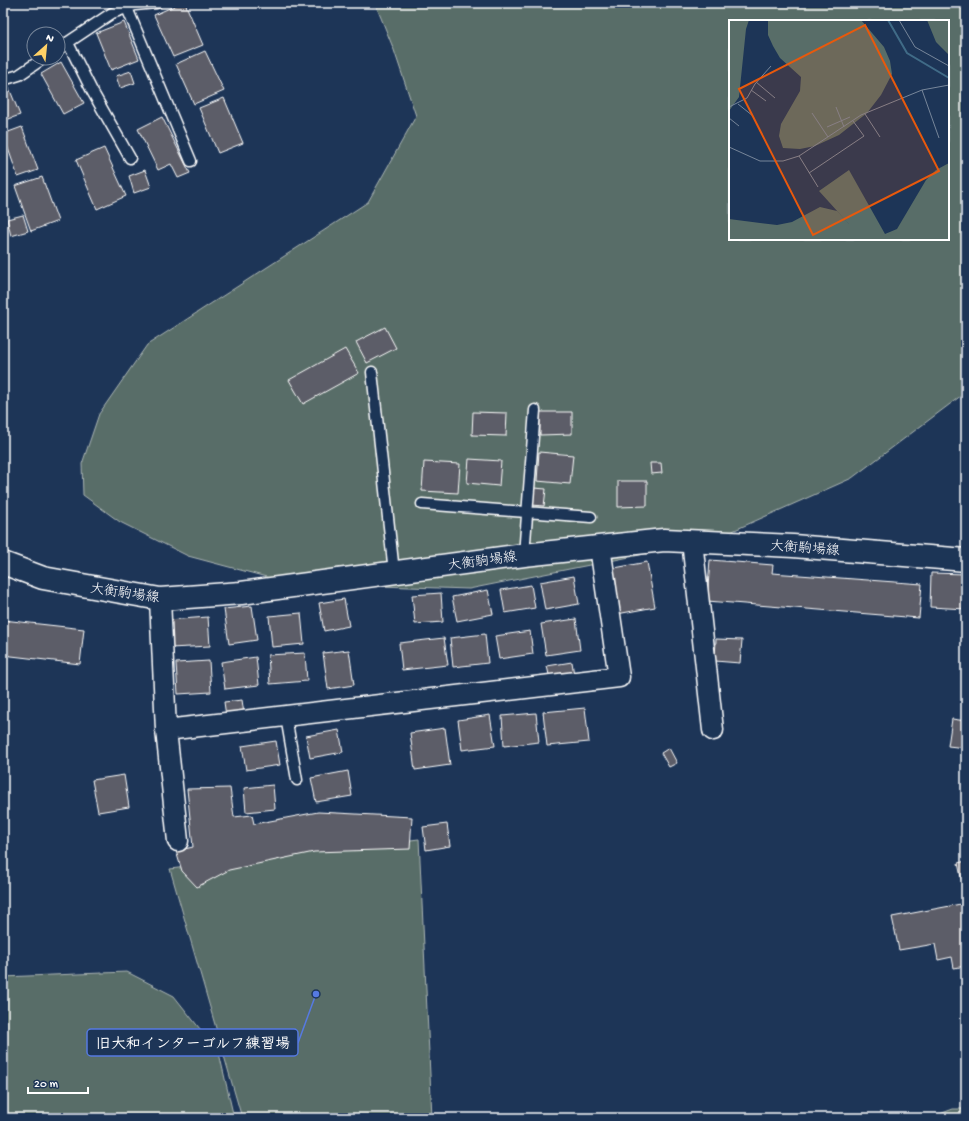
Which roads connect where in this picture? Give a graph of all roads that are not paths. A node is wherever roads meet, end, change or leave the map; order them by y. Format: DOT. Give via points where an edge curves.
graph roads {
  1 [pos="156,3"];
  2 [pos="127,8"];
  3 [pos="68,43"];
  4 [pos="32,66"];
  5 [pos="3,80"];
  6 [pos="130,158"];
  7 [pos="191,161"];
  8 [pos="372,372"];
  9 [pos="535,410"];
  10 [pos="422,504"];
  11 [pos="527,513"];
  12 [pos="591,517"];
  13 [pos="692,541"];
  14 [pos="600,547"];
  15 [pos="524,555"];
  16 [pos="966,560"];
  17 [pos="3,563"];
  18 [pos="394,572"];
  19 [pos="160,599"];
  20 [pos="286,717"];
  21 [pos="166,730"];
  22 [pos="713,730"];
  23 [pos="297,780"];
  24 [pos="178,841"];
  1 -- 2 [label="lane"];
  2 -- 3 [label="lane" via="112,13"];
  2 -- 7 [label="lane"];
  3 -- 6 [label="lane"];
  4 -- 5 [label="lane" via="19,75"];
  8 -- 18 [label="lane"];
  9 -- 11 [label="lane"];
  10 -- 11 [label="lane"];
  11 -- 12 [label="lane"];
  11 -- 15 [label="lane"];
  13 -- 14 [label="main road, 大衡駒場線" via="664,540"];
  13 -- 16 [label="main road, 大衡駒場線" via="794,546"];
  13 -- 22 [label="street"];
  14 -- 15 [label="main road, 大衡駒場線"];
  14 -- 20 [label="street" via="619,677"];
  15 -- 18 [label="main road, 大衡駒場線"];
  17 -- 19 [label="main road, 大衡駒場線" via="43,578"];
  18 -- 19 [label="main road, 大衡駒場線" via="241,592"];
  19 -- 21 [label="street"];
  20 -- 21 [label="street"];
  20 -- 23 [label="lane"];
  21 -- 24 [label="street"];
}
